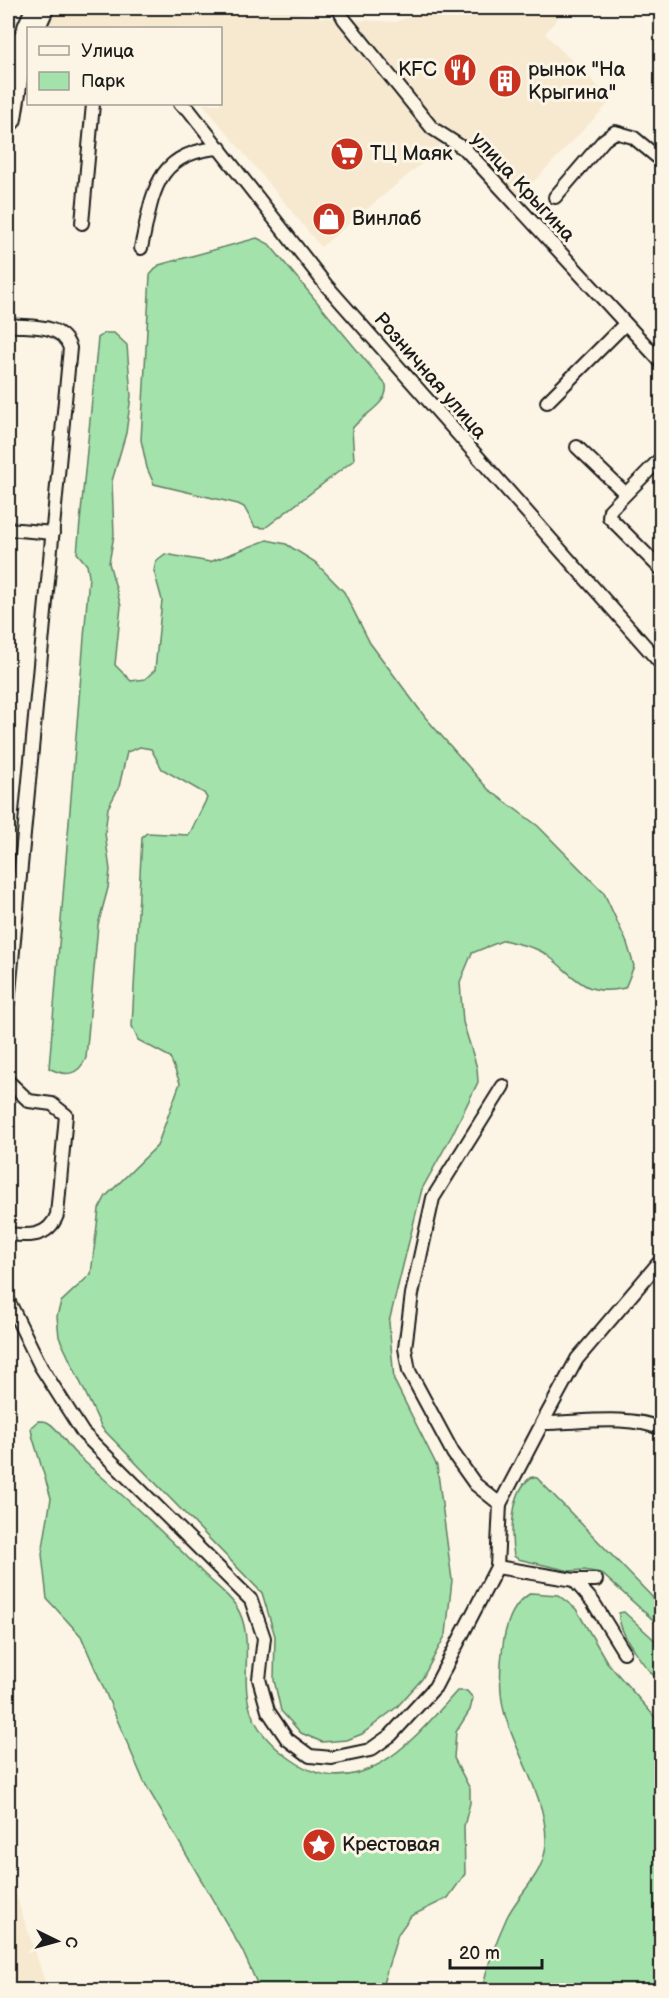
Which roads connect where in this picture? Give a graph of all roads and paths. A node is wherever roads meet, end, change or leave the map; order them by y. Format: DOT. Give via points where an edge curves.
graph roads {
  1 [pos="40,8"];
  2 [pos="338,8"];
  3 [pos="31,27"];
  4 [pos="27,42"];
  5 [pos="22,74"];
  6 [pos="93,105"];
  7 [pos="182,105"];
  8 [pos="8,118"];
  9 [pos="220,148"];
  10 [pos="662,162"];
  11 [pos="555,197"];
  12 [pos="82,223"];
  13 [pos="141,248"];
  14 [pos="626,324"];
  15 [pos="8,325"];
  16 [pos="662,363"];
  17 [pos="547,402"];
  18 [pos="577,447"];
  19 [pos="662,457"];
  20 [pos="625,493"];
  21 [pos="8,529"];
  22 [pos="53,533"];
  23 [pos="662,570"];
  24 [pos="662,665"];
  25 [pos="14,875"];
  26 [pos="8,1003"];
  27 [pos="8,1082"];
  28 [pos="503,1086"];
  29 [pos="8,1234"];
  30 [pos="662,1259"];
  31 [pos="8,1300"];
  32 [pos="543,1424"];
  33 [pos="662,1429"];
  34 [pos="500,1504"];
  35 [pos="497,1567"];
  36 [pos="574,1580"];
  37 [pos="596,1580"];
  38 [pos="624,1652"];
  1 -- 3 [label="street"];
  2 -- 14 [label="lane, улица Крыгина" via="432,128 466,150"];
  4 -- 5 [label="street"];
  5 -- 8 [label="street"];
  6 -- 12 [label="lane"];
  7 -- 9 [label="lane, Розничная улица"];
  9 -- 13 [label="lane" via="201,149 168,165 154,190"];
  9 -- 24 [label="lane, Розничная улица" via="326,285"];
  10 -- 11 [label="lane" via="633,137 615,132"];
  14 -- 16 [label="lane, улица Крыгина"];
  14 -- 17 [label="lane"];
  15 -- 22 [label="lane" via="58,330 70,348"];
  18 -- 20 [label="lane"];
  19 -- 20 [label="lane"];
  20 -- 23 [label="lane" via="610,510 609,517"];
  21 -- 22 [label="lane"];
  22 -- 25 [label="lane"];
  25 -- 26 [label="lane"];
  27 -- 29 [label="lane" via="29,1101 52,1104 66,1115 53,1224 31,1237"];
  28 -- 34 [label="lane" via="433,1198 411,1294 405,1348 409,1371 453,1453 474,1484"];
  30 -- 32 [label="lane" via="577,1359"];
  31 -- 35 [label="lane" via="41,1367 82,1433 250,1600 264,1638 259,1679 268,1711 287,1740 310,1756 332,1758 370,1750 412,1715 435,1687"];
  32 -- 33 [label="lane" via="649,1423"];
  32 -- 34 [label="lane"];
  34 -- 35 [label="lane"];
  35 -- 36 [label="lane"];
  36 -- 37 [label="lane"];
  36 -- 38 [label="lane" via="593,1602"];
}
